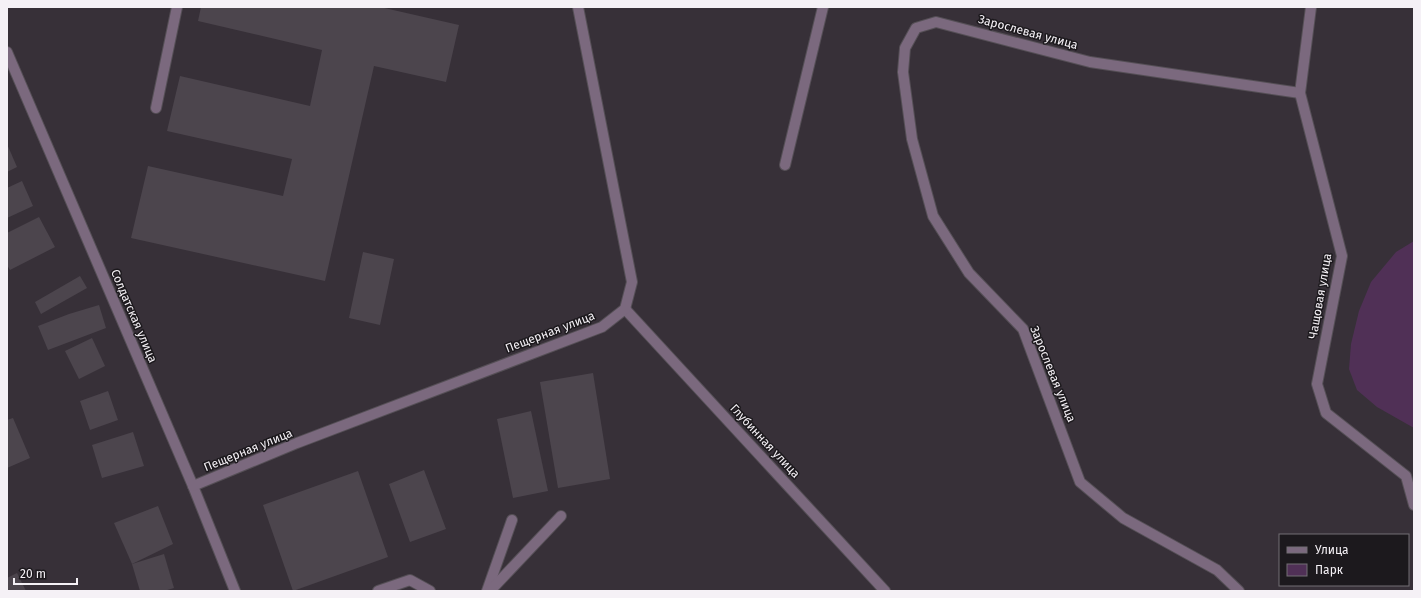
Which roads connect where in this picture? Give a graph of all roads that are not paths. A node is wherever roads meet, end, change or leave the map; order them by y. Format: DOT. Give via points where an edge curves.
graph roads {
  1 [pos="178,7"];
  2 [pos="578,7"];
  3 [pos="823,7"];
  4 [pos="1311,7"];
  5 [pos="7,52"];
  6 [pos="1300,93"];
  7 [pos="156,108"];
  8 [pos="785,165"];
  9 [pos="625,309"];
  10 [pos="193,486"];
  11 [pos="1414,505"];
  12 [pos="561,516"];
  13 [pos="512,520"];
  14 [pos="235,591"];
  15 [pos="378,591"];
  16 [pos="430,591"];
  17 [pos="488,591"];
  18 [pos="885,591"];
  19 [pos="1239,591"];
  1 -- 7 [label="street"];
  2 -- 9 [label="street" via="632,282"];
  3 -- 8 [label="street"];
  4 -- 6 [label="street, Чащовая улица"];
  5 -- 10 [label="street, Солдатская улица"];
  6 -- 11 [label="street, Чащовая улица" via="1342,256 1317,384 1326,413 1406,476"];
  6 -- 19 [label="street, Зарослевая улица" via="1090,62 936,22 916,28 905,48 903,72 912,139 933,216 970,273 1022,329 1080,482 1123,518 1217,570"];
  9 -- 10 [label="street, Пещерная улица" via="602,327 297,443"];
  9 -- 18 [label="street, Глубинная улица"];
  10 -- 14 [label="street, Солдатская улица"];
  12 -- 17 [label="street"];
  13 -- 17 [label="street"];
  15 -- 16 [label="street" via="410,580"];
}
